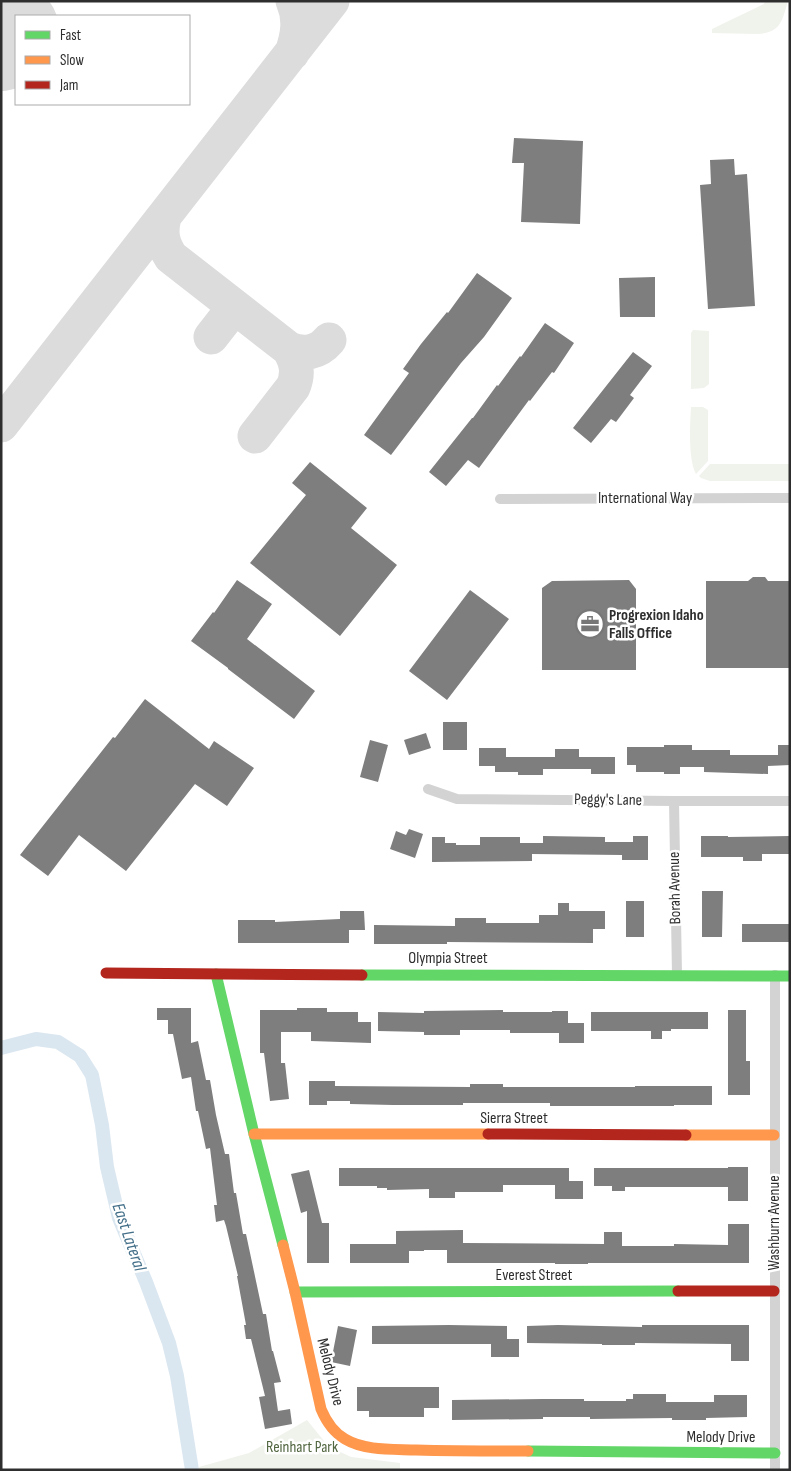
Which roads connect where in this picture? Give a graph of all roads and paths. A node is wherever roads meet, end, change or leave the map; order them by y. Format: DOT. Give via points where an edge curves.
graph roads {
  1 [pos="790,498"];
  2 [pos="500,499"];
  3 [pos="428,789"];
  4 [pos="674,801"];
  5 [pos="790,801"];
  6 [pos="106,973"];
  7 [pos="216,974"];
  8 [pos="677,975"];
  9 [pos="775,975"];
  10 [pos="790,976"];
  11 [pos="254,1134"];
  12 [pos="774,1135"];
  13 [pos="774,1291"];
  14 [pos="295,1292"];
  15 [pos="775,1453"];
  16 [pos="775,1470"];
  1 -- 2 [label="street, International Way"];
  3 -- 4 [label="street, Peggy's Lane" via="457,799"];
  4 -- 5 [label="street, Peggy's Lane"];
  4 -- 8 [label="street, Borah Avenue"];
  6 -- 7 [label="street, Olympia Street"];
  7 -- 8 [label="street, Olympia Street"];
  7 -- 11 [label="street, Melody Drive"];
  8 -- 9 [label="street, Olympia Street"];
  9 -- 10 [label="street, Olympia Street"];
  9 -- 12 [label="street, Washburn Avenue"];
  11 -- 12 [label="street, Sierra Street"];
  11 -- 14 [label="street, Melody Drive"];
  12 -- 13 [label="street, Washburn Avenue"];
  13 -- 14 [label="street, Everest Street"];
  13 -- 15 [label="street, Washburn Avenue"];
  14 -- 15 [label="street, Melody Drive" via="321,1409 334,1430 357,1444 374,1448 451,1451"];
  15 -- 16 [label="street, Washburn Avenue"];
}
